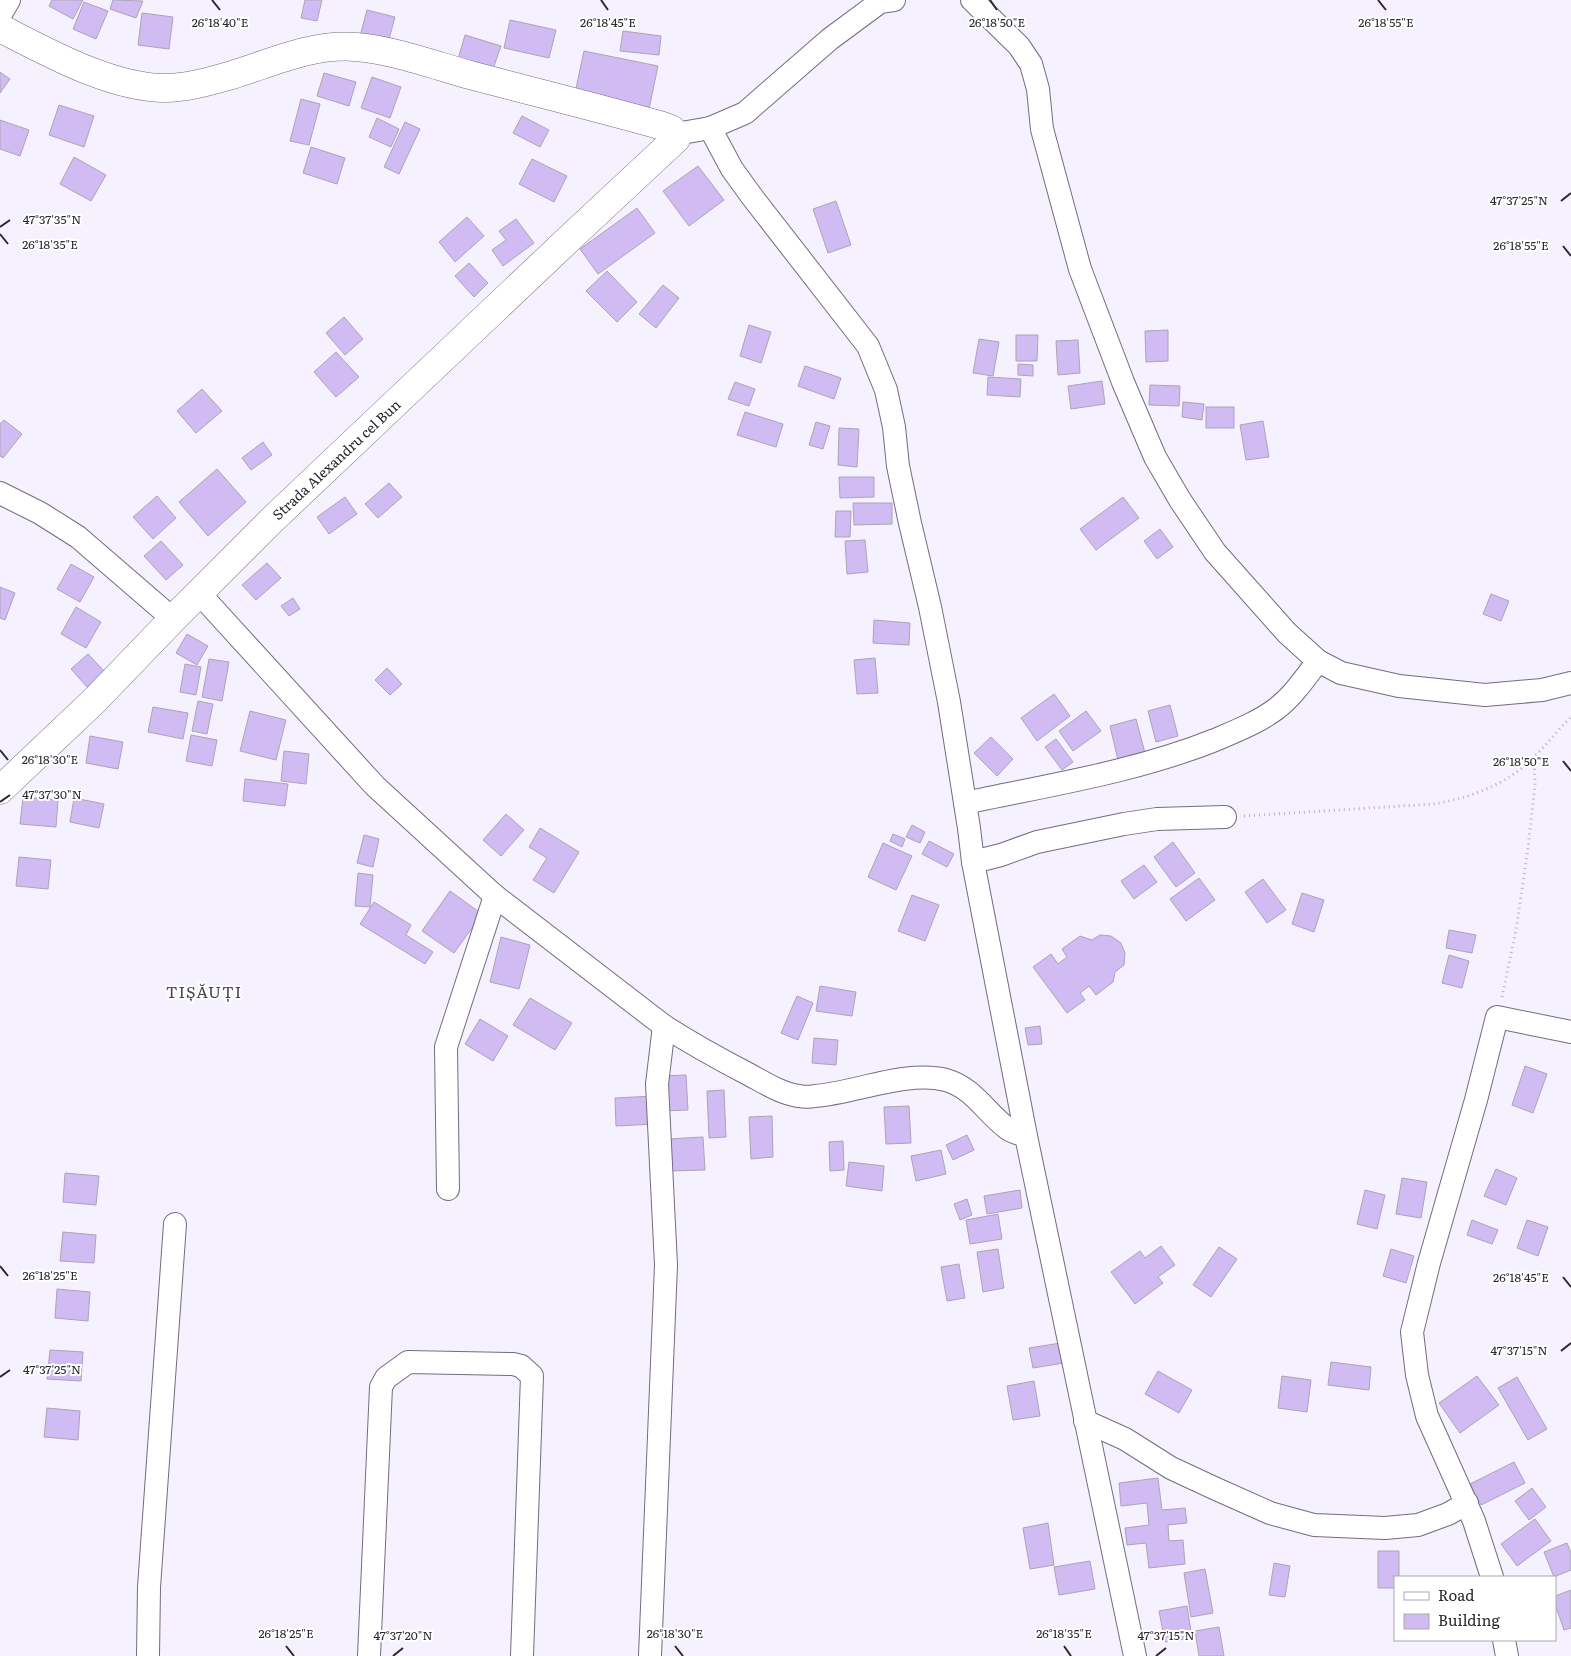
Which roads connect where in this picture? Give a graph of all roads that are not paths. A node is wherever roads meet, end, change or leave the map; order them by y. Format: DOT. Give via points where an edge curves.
graph roads {
  1 [pos="8,0"];
  2 [pos="894,0"];
  3 [pos="972,0"];
  4 [pos="0,15"];
  5 [pos="0,28"];
  6 [pos="710,128"];
  7 [pos="676,134"];
  8 [pos="0,493"];
  9 [pos="199,593"];
  10 [pos="172,619"];
  11 [pos="1318,661"];
  12 [pos="1571,683"];
  13 [pos="0,790"];
  14 [pos="965,803"];
  15 [pos="1225,817"];
  16 [pos="973,862"];
  17 [pos="495,896"];
  18 [pos="664,1026"];
  19 [pos="1571,1032"];
  20 [pos="1026,1136"];
  21 [pos="448,1189"];
  22 [pos="175,1224"];
  23 [pos="1085,1421"];
  24 [pos="1467,1503"];
  25 [pos="1492,1576"];
  26 [pos="1504,1641"];
  27 [pos="148,1656"];
  28 [pos="369,1656"];
  29 [pos="522,1656"];
  30 [pos="650,1656"];
  31 [pos="1135,1656"];
  32 [pos="1507,1656"];
  1 -- 4 [label="street"];
  2 -- 6 [label="street" via="880,2 830,39 744,113"];
  3 -- 11 [label="street" via="1019,46 1031,64 1038,89 1042,129 1080,269 1155,457 1215,552 1287,633"];
  5 -- 7 [label="street" via="51,54 112,79 166,88 193,85 305,52 356,47 619,113 663,126"];
  6 -- 7 [label="street"];
  6 -- 14 [label="street" via="732,169 753,198 868,346 886,390 898,466 949,702"];
  7 -- 9 [label="street, Strada Alexandru cel Bun" via="674,143 272,520"];
  8 -- 10 [label="street" via="78,537"];
  9 -- 10 [label="street, Strada Alexandru cel Bun"];
  9 -- 17 [label="street" via="375,786"];
  10 -- 13 [label="street, Strada Alexandru cel Bun" via="94,701"];
  11 -- 12 [label="street" via="1341,673 1437,691 1485,695 1542,690"];
  11 -- 14 [label="street" via="1276,710 1257,722 1195,748 1090,778"];
  14 -- 16 [label="street"];
  15 -- 16 [label="street" via="1157,819 1124,824 1037,842 1001,856"];
  16 -- 20 [label="street"];
  17 -- 18 [label="street"];
  17 -- 21 [label="street" via="446,1047"];
  18 -- 20 [label="street" via="767,1084 799,1096 924,1078 945,1080 960,1085 979,1099 1010,1131"];
  18 -- 30 [label="street" via="657,1084 666,1265"];
  19 -- 24 [label="street" via="1497,1017 1412,1332 1416,1375 1427,1416"];
  20 -- 23 [label="street"];
  22 -- 27 [label="street" via="149,1587"];
  23 -- 24 [label="street" via="1214,1488 1270,1513 1314,1525 1385,1528 1418,1525"];
  23 -- 31 [label="street"];
  24 -- 25 [label="street"];
  26 -- 32 [label="street"];
  28 -- 29 [label="street" via="381,1386 386,1378 408,1362 513,1364 521,1366 532,1376"];
}
